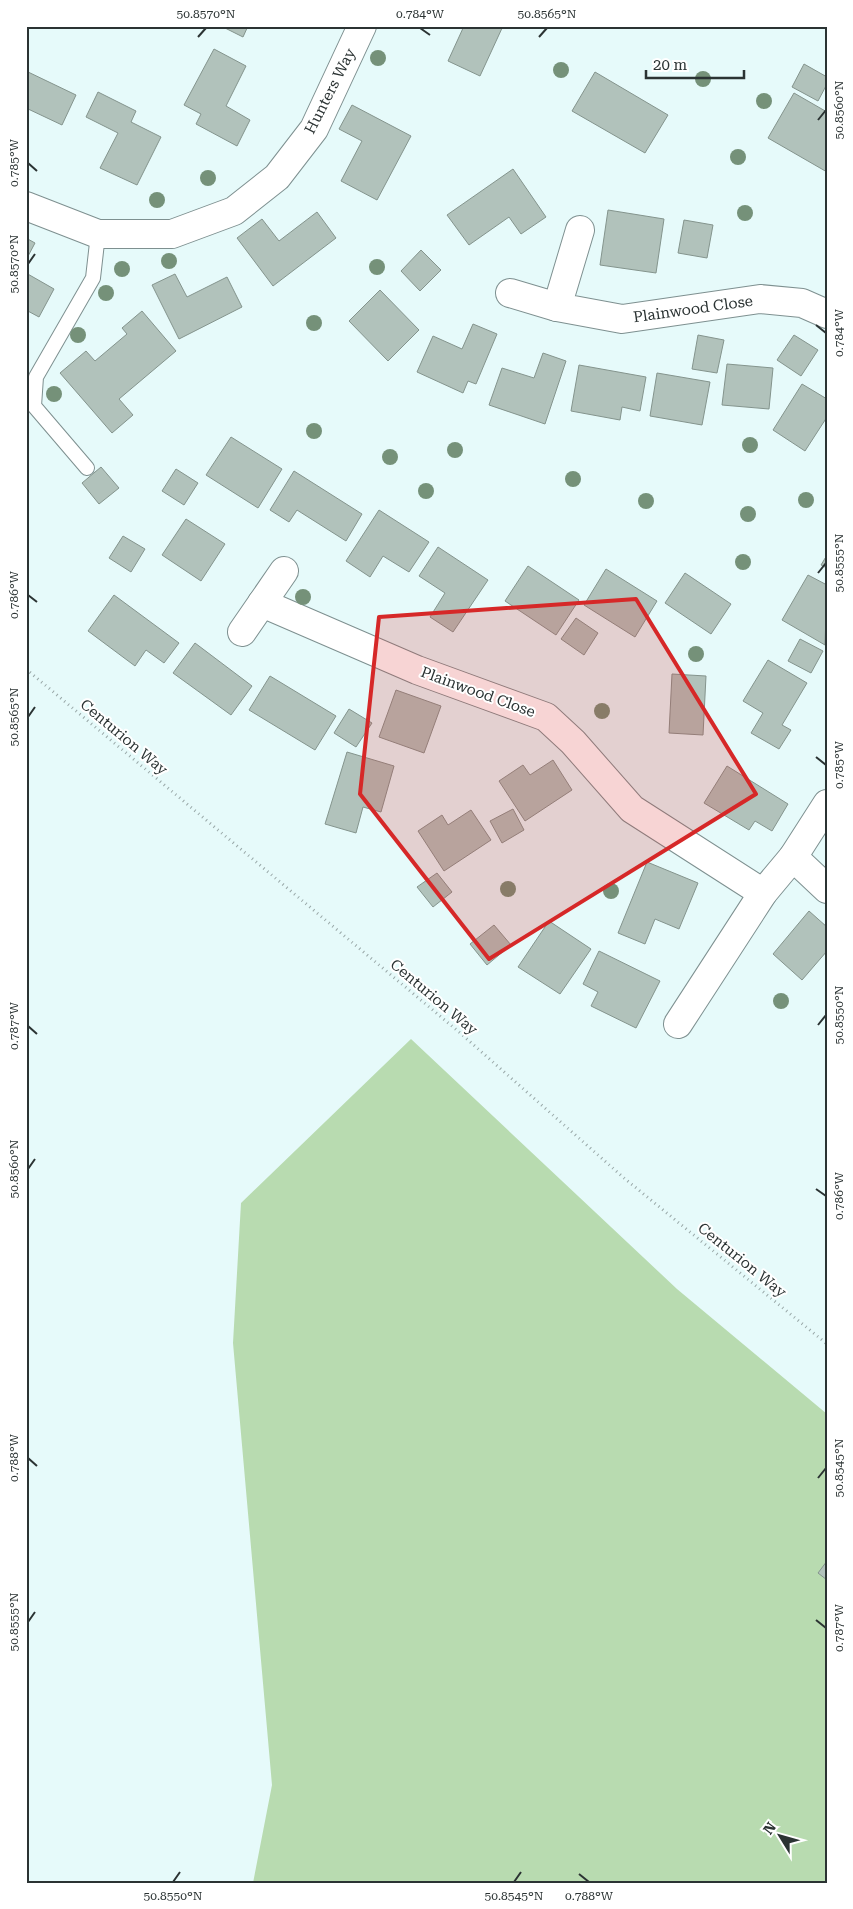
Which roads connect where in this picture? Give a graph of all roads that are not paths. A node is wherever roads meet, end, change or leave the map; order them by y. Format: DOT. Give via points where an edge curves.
graph roads {
  1 [pos="362,26"];
  2 [pos="26,206"];
  3 [pos="580,230"];
  4 [pos="98,234"];
  5 [pos="510,293"];
  6 [pos="557,307"];
  7 [pos="827,314"];
  8 [pos="30,404"];
  9 [pos="87,468"];
  10 [pos="284,571"];
  11 [pos="262,602"];
  12 [pos="242,632"];
  13 [pos="827,804"];
  14 [pos="793,857"];
  15 [pos="827,889"];
  16 [pos="763,893"];
  17 [pos="678,1024"];
  1 -- 4 [label="street, Hunters Way" via="314,129 277,177 234,211 172,234"];
  2 -- 4 [label="street, Hunters Way"];
  3 -- 6 [label="street"];
  4 -- 8 [label="lane" via="93,278 36,377"];
  5 -- 6 [label="street, Plainwood Close"];
  6 -- 7 [label="street, Plainwood Close" via="622,319 760,300 802,303"];
  8 -- 9 [label="lane"];
  10 -- 11 [label="street"];
  11 -- 12 [label="street"];
  11 -- 16 [label="street, Plainwood Close" via="417,670 546,717 573,742 632,809"];
  13 -- 14 [label="street"];
  14 -- 15 [label="street"];
  14 -- 16 [label="street"];
  16 -- 17 [label="street"];
}
